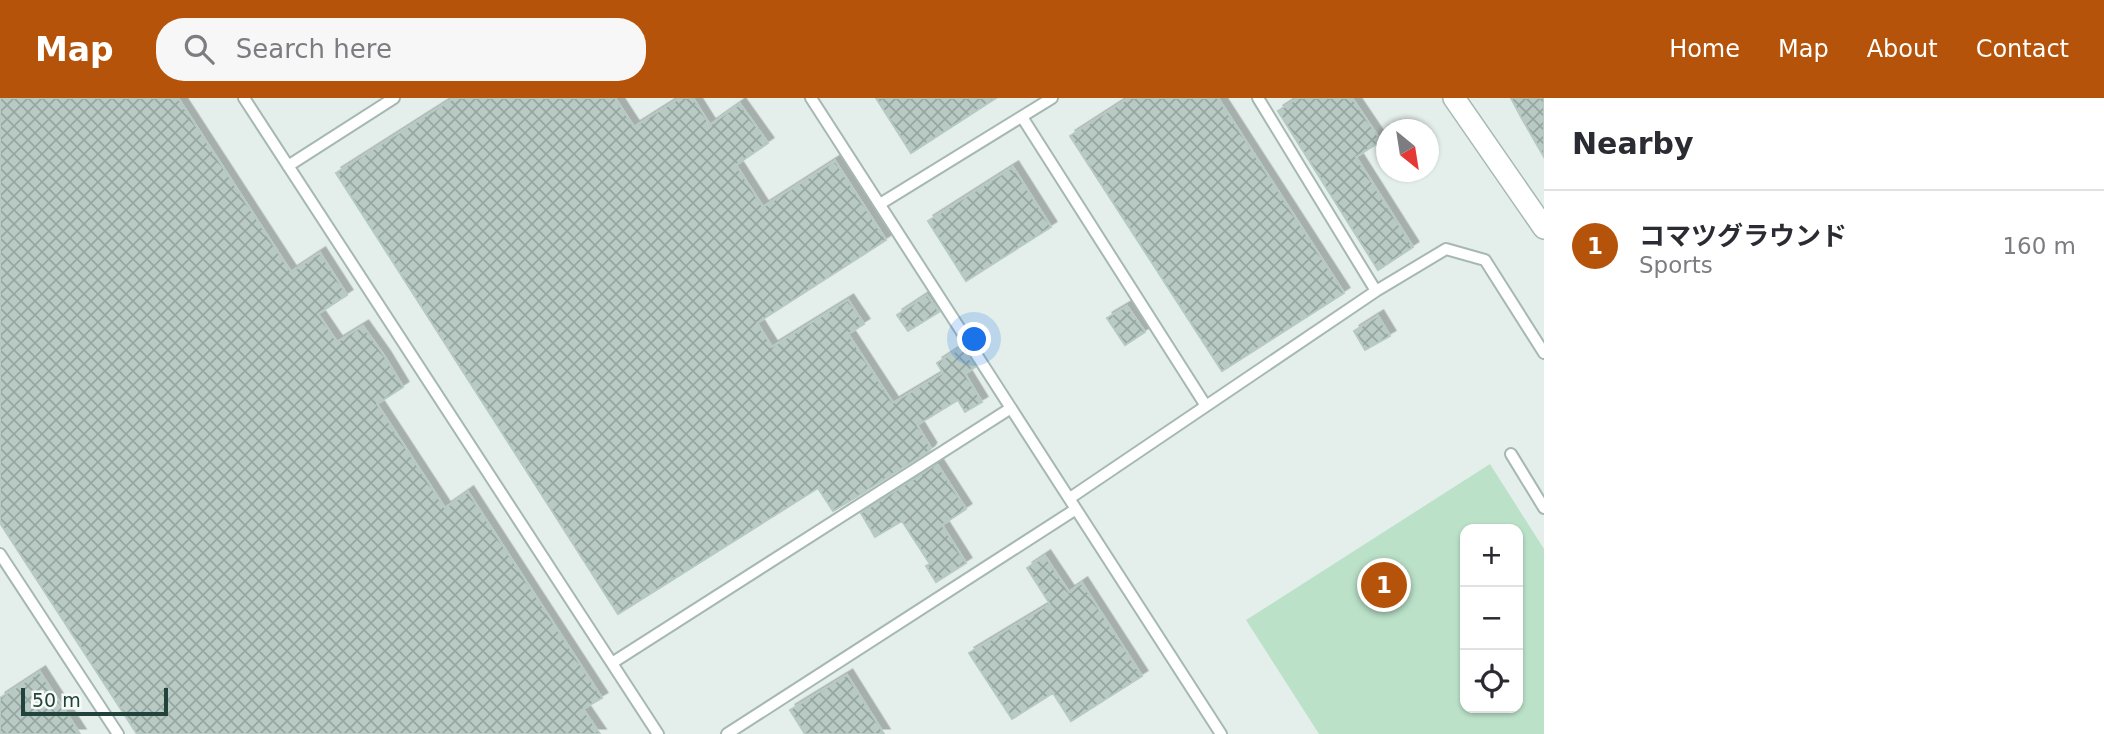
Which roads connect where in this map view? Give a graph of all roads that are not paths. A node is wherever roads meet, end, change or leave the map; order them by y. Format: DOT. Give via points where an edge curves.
graph roads {
  1 [pos="244,98"];
  2 [pos="394,98"];
  3 [pos="811,98"];
  4 [pos="1052,98"];
  5 [pos="1258,98"];
  6 [pos="1454,98"];
  7 [pos="1022,117"];
  8 [pos="288,166"];
  9 [pos="880,204"];
  10 [pos="1544,228"];
  11 [pos="1376,291"];
  12 [pos="1544,353"];
  13 [pos="1206,406"];
  14 [pos="1011,408"];
  15 [pos="1511,454"];
  16 [pos="1073,503"];
  17 [pos="1544,508"];
  18 [pos="0,554"];
  19 [pos="612,663"];
  20 [pos="118,734"];
  21 [pos="659,734"];
  22 [pos="727,734"];
  23 [pos="1221,734"];
  1 -- 8 [label="lane"];
  2 -- 8 [label="lane"];
  3 -- 9 [label="lane"];
  4 -- 7 [label="lane"];
  5 -- 11 [label="lane"];
  6 -- 10 [label="street"];
  7 -- 9 [label="lane"];
  7 -- 13 [label="lane"];
  8 -- 19 [label="lane"];
  9 -- 14 [label="lane"];
  11 -- 12 [label="lane" via="1446,249 1485,260"];
  11 -- 13 [label="lane"];
  13 -- 16 [label="lane"];
  14 -- 16 [label="lane"];
  14 -- 19 [label="lane"];
  15 -- 17 [label="lane"];
  16 -- 22 [label="lane"];
  16 -- 23 [label="lane"];
  18 -- 20 [label="lane"];
  19 -- 21 [label="lane"];
}
